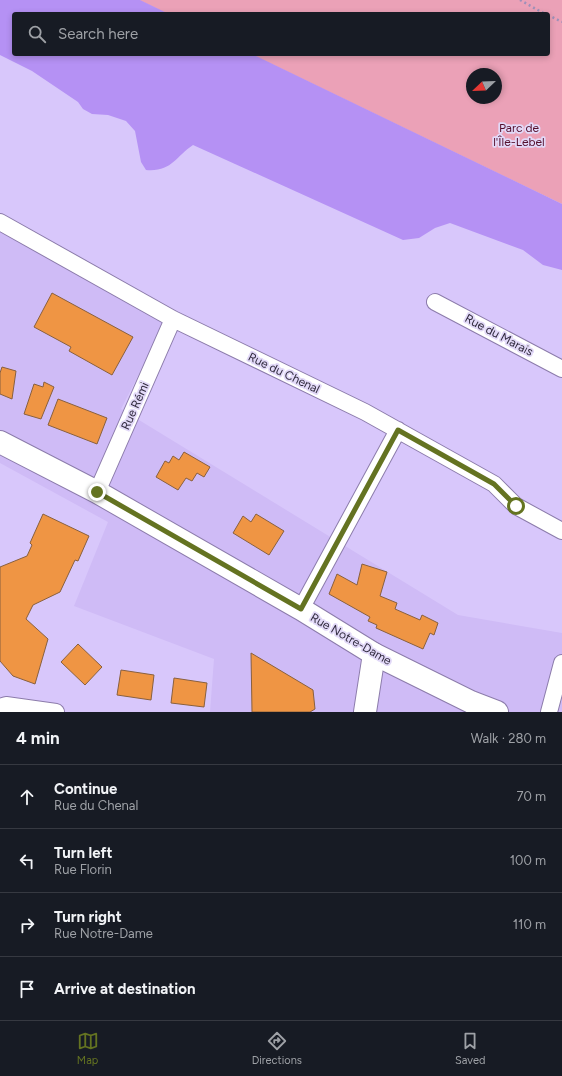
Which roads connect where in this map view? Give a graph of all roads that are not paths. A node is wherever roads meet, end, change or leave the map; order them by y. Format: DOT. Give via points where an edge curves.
graph roads {
  1 [pos="0,222"];
  2 [pos="435,302"];
  3 [pos="172,320"];
  4 [pos="562,369"];
  5 [pos="398,430"];
  6 [pos="0,442"];
  7 [pos="97,492"];
  8 [pos="562,531"];
  9 [pos="301,609"];
  10 [pos="374,654"];
  11 [pos="562,663"];
  12 [pos="0,706"];
  13 [pos="56,712"];
  14 [pos="365,712"];
  15 [pos="496,712"];
  16 [pos="550,712"];
  1 -- 3 [label="street, Rue du Chenal"];
  2 -- 4 [label="street, Rue du Marais"];
  3 -- 5 [label="street, Rue du Chenal"];
  3 -- 7 [label="street, Rue Rémi"];
  5 -- 8 [label="street, Rue du Chenal" via="494,484 516,506"];
  5 -- 9 [label="street"];
  6 -- 7 [label="main road, Rue Notre-Dame"];
  7 -- 9 [label="main road, Rue Notre-Dame"];
  9 -- 10 [label="main road, Rue Notre-Dame"];
  10 -- 14 [label="main road"];
  10 -- 15 [label="main road, Rue Notre-Dame"];
  11 -- 16 [label="street"];
  12 -- 13 [label="street"];
}
